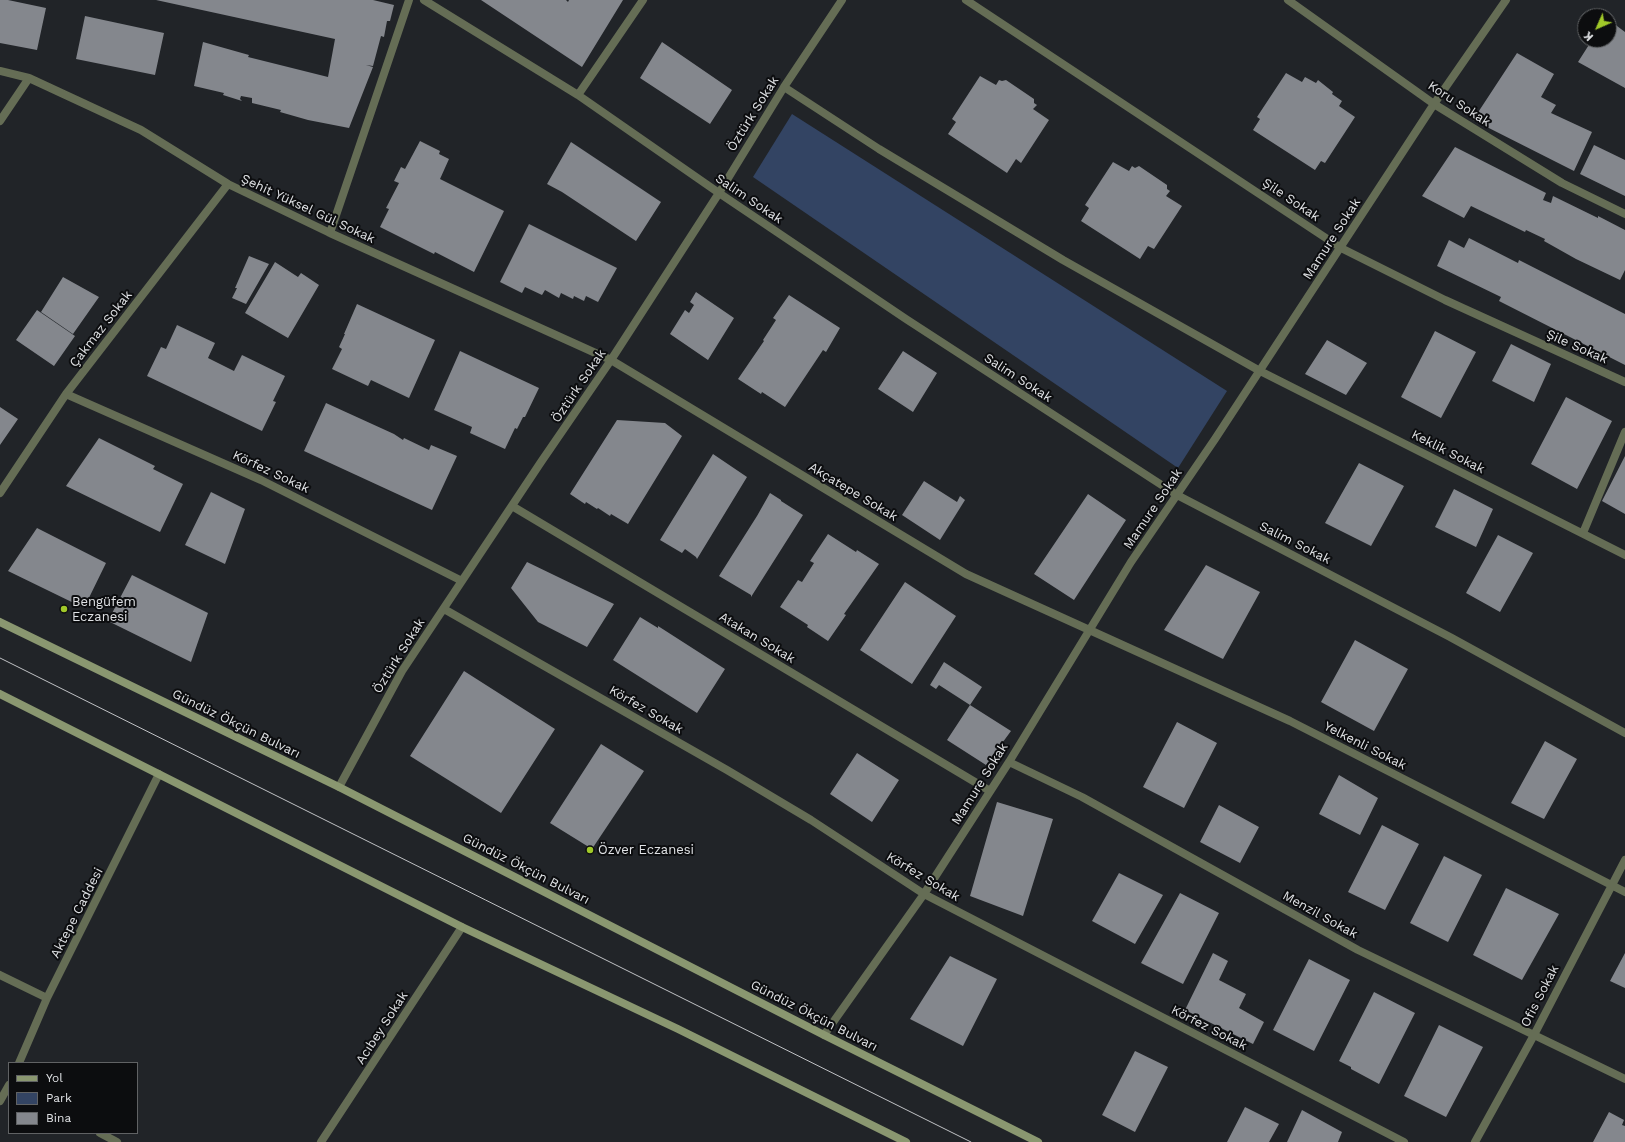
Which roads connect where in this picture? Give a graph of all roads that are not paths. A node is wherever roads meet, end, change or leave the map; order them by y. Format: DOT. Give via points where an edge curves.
graph roads {
  1 [pos="409,0"];
  2 [pos="424,0"];
  3 [pos="643,0"];
  4 [pos="842,0"];
  5 [pos="966,0"];
  6 [pos="1288,0"];
  7 [pos="1506,0"];
  8 [pos="0,71"];
  9 [pos="29,78"];
  10 [pos="784,87"];
  11 [pos="578,95"];
  12 [pos="1434,104"];
  13 [pos="0,121"];
  14 [pos="228,184"];
  15 [pos="719,193"];
  16 [pos="1625,214"];
  17 [pos="330,233"];
  18 [pos="1341,248"];
  19 [pos="611,360"];
  20 [pos="1260,371"];
  21 [pos="1625,382"];
  22 [pos="66,394"];
  23 [pos="1625,432"];
  24 [pos="0,493"];
  25 [pos="1177,495"];
  26 [pos="512,506"];
  27 [pos="1582,533"];
  28 [pos="1625,554"];
  29 [pos="462,581"];
  30 [pos="444,609"];
  31 [pos="0,622"];
  32 [pos="1089,631"];
  33 [pos="0,694"];
  34 [pos="1625,733"];
  35 [pos="1009,762"];
  36 [pos="159,774"];
  37 [pos="339,787"];
  38 [pos="990,791"];
  39 [pos="1625,860"];
  40 [pos="1611,885"];
  41 [pos="1625,892"];
  42 [pos="924,894"];
  43 [pos="462,927"];
  44 [pos="0,975"];
  45 [pos="47,998"];
  46 [pos="824,1035"];
  47 [pos="1534,1035"];
  48 [pos="19,1062"];
  49 [pos="1625,1079"];
  50 [pos="8,1088"];
  51 [pos="0,1101"];
  52 [pos="102,1134"];
  53 [pos="117,1142"];
  54 [pos="321,1142"];
  55 [pos="906,1142"];
  56 [pos="1038,1142"];
  57 [pos="1404,1142"];
  58 [pos="1475,1142"];
  1 -- 17 [label="street"];
  2 -- 11 [label="street, Salim Sokak"];
  3 -- 11 [label="street"];
  4 -- 10 [label="street, Öztürk Sokak"];
  5 -- 18 [label="street, Şile Sokak"];
  6 -- 12 [label="street, Koru Sokak"];
  7 -- 12 [label="street, Mamure Sokak"];
  8 -- 9 [label="street, Şehit Yüksel Gül Sokak"];
  9 -- 13 [label="street"];
  9 -- 14 [label="street, Şehit Yüksel Gül Sokak" via="141,130"];
  10 -- 15 [label="street, Öztürk Sokak"];
  10 -- 20 [label="street, Keklik Sokak" via="879,149 1063,260"];
  11 -- 15 [label="street, Salim Sokak"];
  12 -- 16 [label="street, Koru Sokak" via="1562,183"];
  12 -- 18 [label="street, Mamure Sokak"];
  14 -- 17 [label="street, Şehit Yüksel Gül Sokak"];
  14 -- 22 [label="street, Çakmaz Sokak"];
  15 -- 19 [label="street, Öztürk Sokak"];
  15 -- 25 [label="street, Salim Sokak" via="906,319"];
  17 -- 19 [label="street, Şehit Yüksel Gül Sokak"];
  18 -- 20 [label="street, Mamure Sokak"];
  18 -- 21 [label="street, Şile Sokak" via="1445,300"];
  19 -- 26 [label="street, Öztürk Sokak"];
  19 -- 32 [label="street, Akçatepe Sokak" via="966,574"];
  20 -- 25 [label="street, Mamure Sokak"];
  20 -- 27 [label="street, Keklik Sokak"];
  22 -- 24 [label="street, Çakmaz Sokak"];
  22 -- 29 [label="street, Körfez Sokak" via="262,480"];
  23 -- 27 [label="street"];
  25 -- 32 [label="street, Mamure Sokak" via="1131,562"];
  25 -- 34 [label="street, Salim Sokak" via="1450,637"];
  26 -- 29 [label="street, Öztürk Sokak"];
  26 -- 38 [label="street, Atakan Sokak"];
  27 -- 28 [label="street, Keklik Sokak"];
  29 -- 30 [label="street, Öztürk Sokak"];
  30 -- 37 [label="street, Öztürk Sokak" via="402,671"];
  30 -- 42 [label="street, Körfez Sokak" via="727,770 811,820"];
  31 -- 37 [label="street, Gündüz Ökçün Bulvarı"];
  32 -- 35 [label="street, Mamure Sokak"];
  32 -- 40 [label="street, Yelkenli Sokak" via="1290,721"];
  33 -- 36 [label="street"];
  35 -- 38 [label="street, Mamure Sokak"];
  35 -- 47 [label="street, Menzil Sokak" via="1082,797 1358,950"];
  36 -- 43 [label="street"];
  36 -- 45 [label="street, Aktepe Caddesi"];
  37 -- 46 [label="street, Gündüz Ökçün Bulvarı"];
  38 -- 42 [label="street, Mamure Sokak"];
  39 -- 40 [label="street, Ofis Sokak"];
  40 -- 41 [label="street, Yelkenli Sokak"];
  40 -- 47 [label="street, Ofis Sokak"];
  42 -- 46 [label="street, Mamure Sokak"];
  42 -- 57 [label="street, Körfez Sokak"];
  43 -- 54 [label="street, Acıbey Sokak"];
  43 -- 55 [label="street" via="678,1029"];
  44 -- 45 [label="street"];
  45 -- 48 [label="street, Aktepe Caddesi"];
  46 -- 56 [label="street, Gündüz Ökçün Bulvarı"];
  47 -- 49 [label="street, Menzil Sokak"];
  47 -- 58 [label="street, Ofis Sokak"];
  50 -- 51 [label="street"];
  52 -- 53 [label="street"];
}
